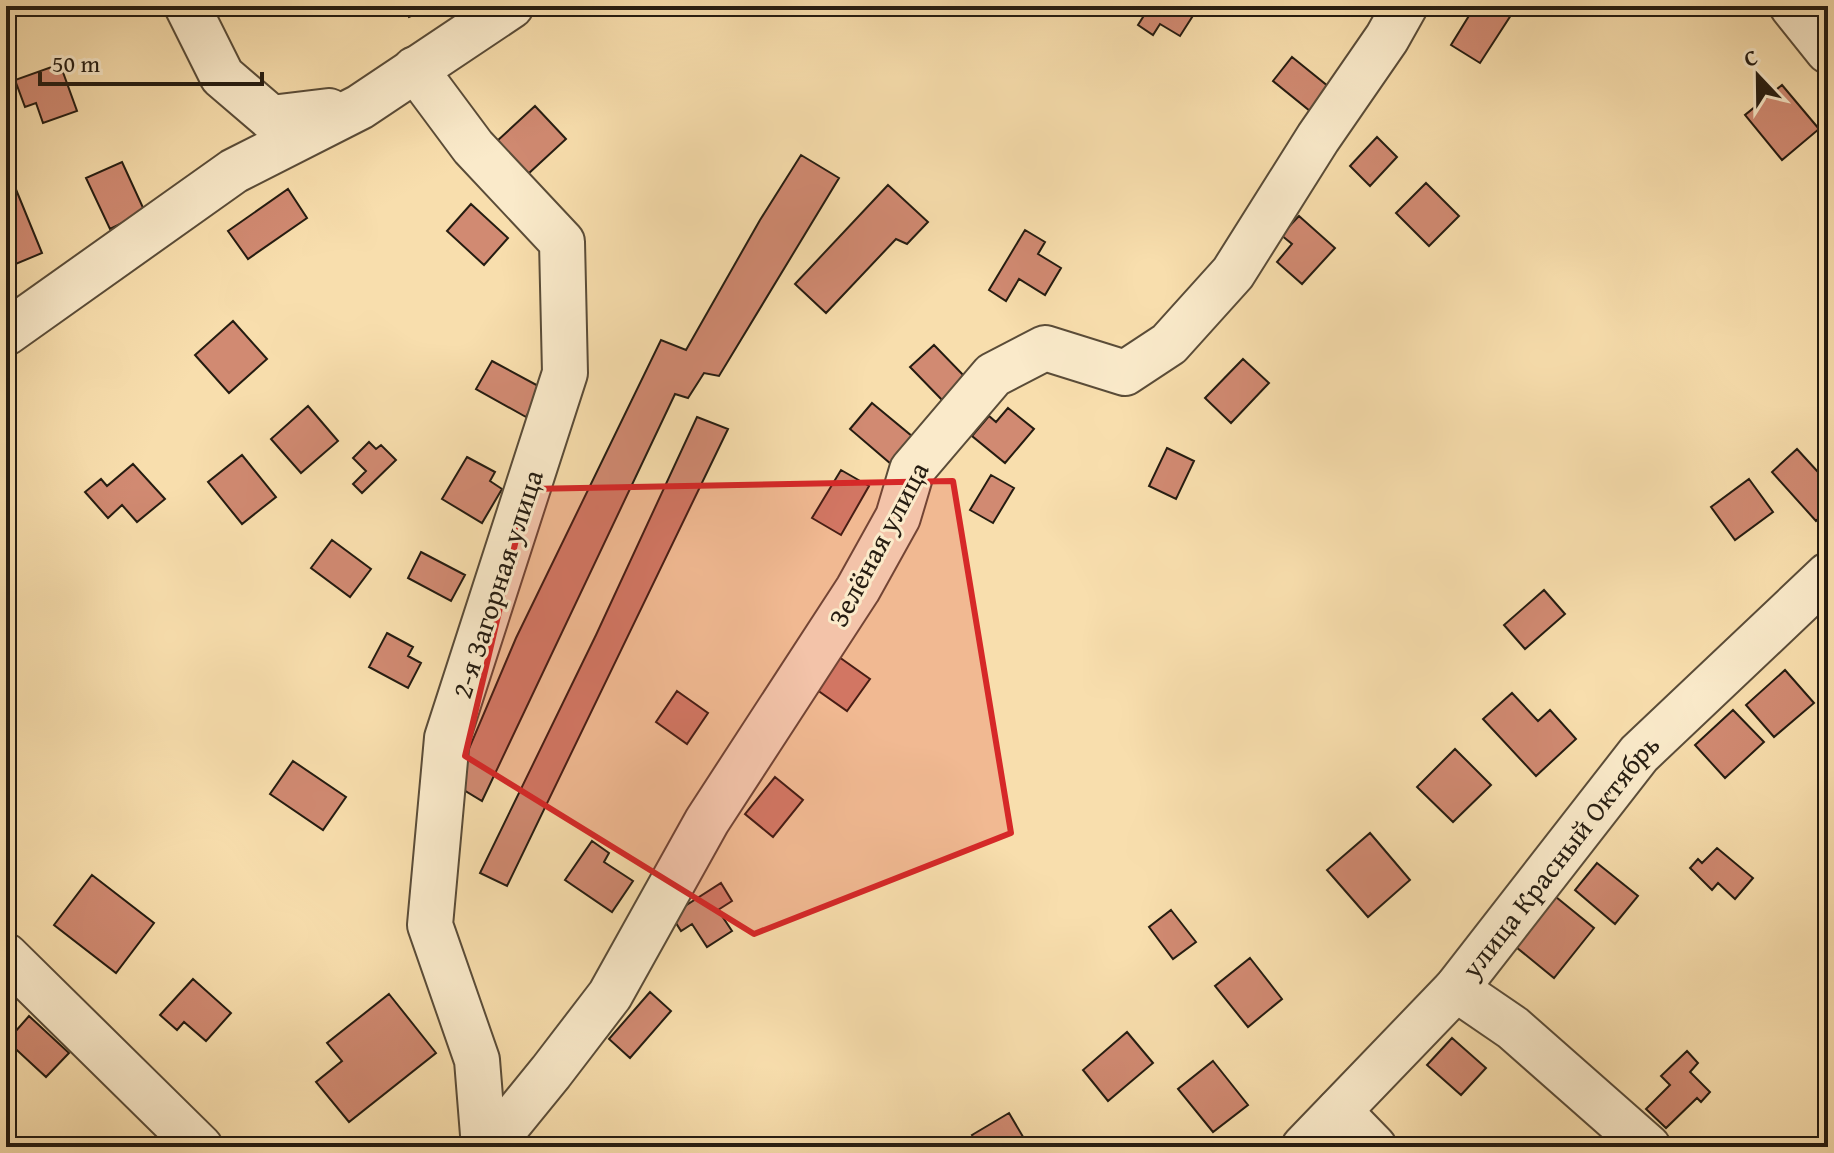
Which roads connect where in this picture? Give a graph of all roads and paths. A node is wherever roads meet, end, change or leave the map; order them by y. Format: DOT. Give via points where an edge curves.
graph roads {
  1 [pos="187,6"];
  2 [pos="511,6"];
  3 [pos="1405,6"];
  4 [pos="1792,6"];
  5 [pos="1828,51"];
  6 [pos="415,69"];
  7 [pos="360,107"];
  8 [pos="6,333"];
  9 [pos="1828,575"];
  10 [pos="6,956"];
  11 [pos="1456,989"];
  12 [pos="1339,1111"];
  13 [pos="200,1147"];
  14 [pos="484,1147"];
  15 [pos="490,1147"];
  16 [pos="1304,1147"];
  17 [pos="1374,1147"];
  18 [pos="1648,1147"];
  1 -- 7 [label="street" via="222,76 271,118"];
  2 -- 6 [label="street"];
  3 -- 15 [label="street, Зелёная улица" via="1233,273 1169,344 1125,373 1045,348 993,375 912,470 898,517 858,589 707,821 610,995"];
  4 -- 5 [label="street"];
  6 -- 7 [label="street"];
  6 -- 14 [label="street, 2-я Загорная улица" via="473,147 562,242 565,373 447,738 430,925 477,1060"];
  7 -- 8 [label="street" via="234,171"];
  9 -- 11 [label="street, улица Красный Октябрь" via="1639,754"];
  10 -- 13 [label="street"];
  11 -- 12 [label="street, улица Красный Октябрь"];
  11 -- 18 [label="street" via="1513,1028"];
  12 -- 16 [label="street, улица Красный Октябрь"];
  12 -- 17 [label="street"];
}
